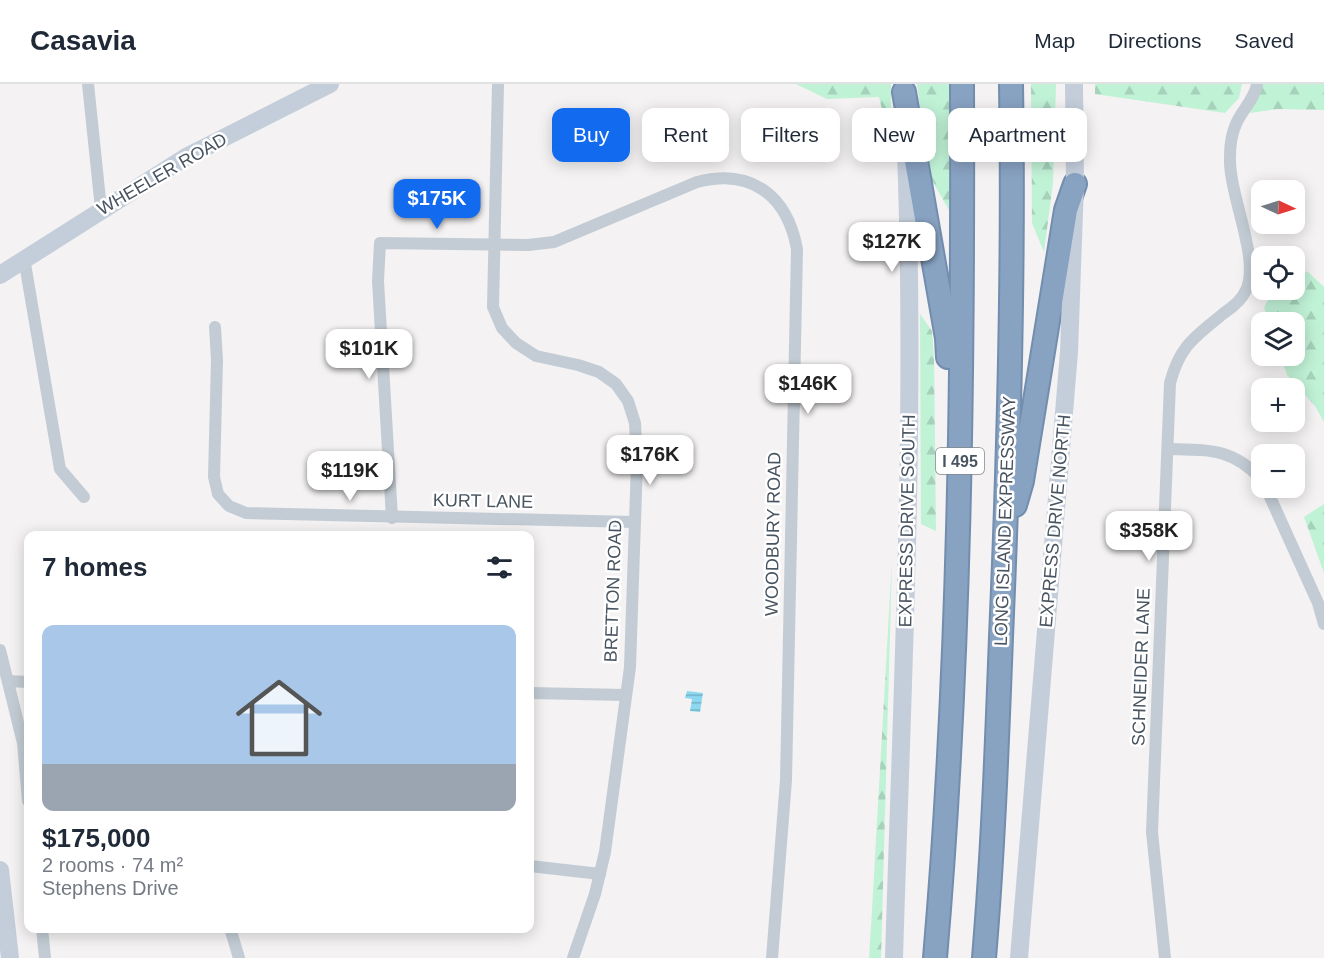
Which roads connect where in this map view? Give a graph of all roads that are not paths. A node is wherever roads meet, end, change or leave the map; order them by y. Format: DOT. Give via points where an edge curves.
graph roads {
  1 [pos="88,84"];
  2 [pos="330,84"];
  3 [pos="498,84"];
  4 [pos="962,84"];
  5 [pos="1011,84"];
  6 [pos="1074,84"];
  7 [pos="1257,84"];
  8 [pos="904,88"];
  9 [pos="1075,184"];
  10 [pos="101,209"];
  11 [pos="494,245"];
  12 [pos="24,258"];
  13 [pos="0,275"];
  14 [pos="214,327"];
  15 [pos="1169,449"];
  16 [pos="960,453"];
  17 [pos="1251,468"];
  18 [pos="84,497"];
  19 [pos="1271,498"];
  20 [pos="392,518"];
  21 [pos="633,522"];
  22 [pos="1006,538"];
  23 [pos="1324,624"];
  24 [pos="0,650"];
  25 [pos="8,681"];
  26 [pos="24,682"];
  27 [pos="534,693"];
  28 [pos="625,695"];
  29 [pos="24,755"];
  30 [pos="534,866"];
  31 [pos="0,870"];
  32 [pos="600,874"];
  33 [pos="42,933"];
  34 [pos="232,933"];
  35 [pos="10,958"];
  36 [pos="45,958"];
  37 [pos="239,958"];
  38 [pos="573,958"];
  39 [pos="772,958"];
  40 [pos="894,958"];
  41 [pos="935,958"];
  42 [pos="984,958"];
  43 [pos="1019,958"];
  44 [pos="1165,958"];
  1 -- 10 [label="street"];
  2 -- 10 [label="main road, WHEELER ROAD" via="186,157"];
  3 -- 11 [label="street, BRETTON ROAD"];
  4 -- 16 [label="highway, I 495"];
  5 -- 22 [label="highway, LONG ISLAND EXPRESSWAY / I 495"];
  6 -- 9 [label="main road, EXPRESS DRIVE NORTH"];
  7 -- 15 [label="street, SCHNEIDER LANE" via="1236,124 1230,157 1251,274 1236,304 1191,341 1176,360 1170,383"];
  8 -- 16 [label="highway" via="947,338 951,407"];
  8 -- 40 [label="main road, EXPRESS DRIVE SOUTH" via="910,246 910,463"];
  9 -- 22 [label="highway" via="1066,210 1022,481"];
  9 -- 43 [label="main road, EXPRESS DRIVE NORTH" via="1069,352"];
  10 -- 12 [label="main road, WHEELER ROAD"];
  11 -- 20 [label="street, WOODBURY ROAD" via="380,243 378,281"];
  11 -- 21 [label="street, BRETTON ROAD" via="493,307 502,328 536,356 599,372 616,384 628,402 635,423 637,463"];
  11 -- 39 [label="street, WOODBURY ROAD" via="554,242 715,177 740,178 760,187 780,206 792,225 796,249 786,780"];
  12 -- 13 [label="main road, WHEELER ROAD"];
  12 -- 18 [label="street" via="60,469"];
  14 -- 20 [label="street, KURT LANE" via="214,477 218,494 229,506 246,513"];
  15 -- 17 [label="street" via="1229,454"];
  15 -- 44 [label="street, SCHNEIDER LANE" via="1152,832"];
  16 -- 41 [label="highway, I 495" via="948,764"];
  19 -- 23 [label="street"];
  20 -- 21 [label="street, KURT LANE"];
  21 -- 28 [label="street, BRETTON ROAD" via="631,645"];
  22 -- 42 [label="highway, LONG ISLAND EXPRESSWAY / I 495"];
  24 -- 25 [label="street"];
  25 -- 26 [label="street"];
  25 -- 29 [label="street"];
  27 -- 28 [label="street"];
  28 -- 32 [label="street, BRETTON ROAD"];
  30 -- 32 [label="street"];
  31 -- 35 [label="main road"];
  32 -- 38 [label="street, BRETTON ROAD"];
  33 -- 36 [label="street"];
  34 -- 37 [label="street"];
}
